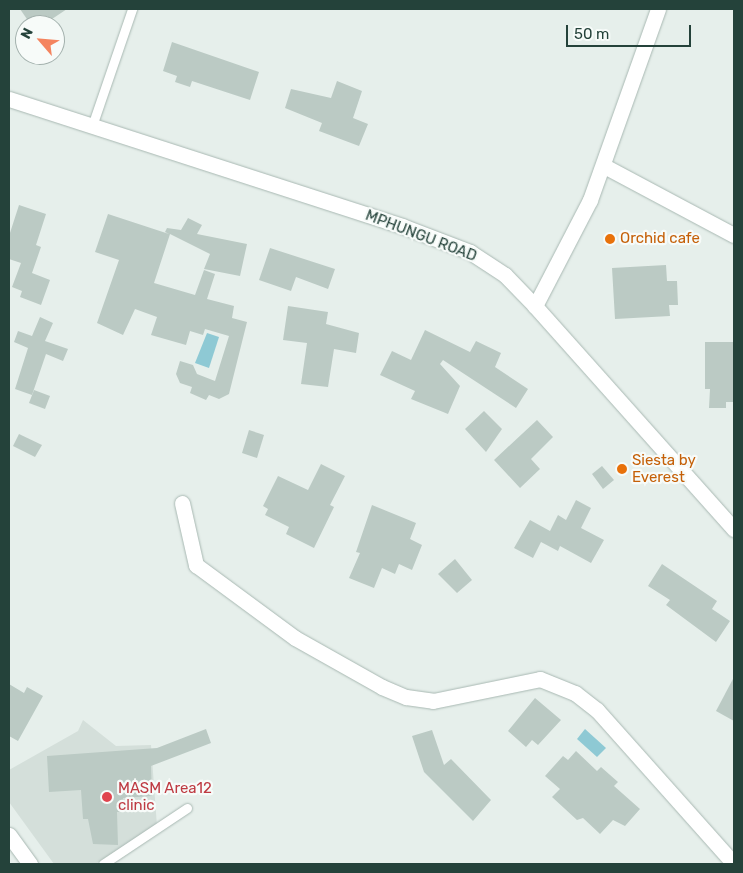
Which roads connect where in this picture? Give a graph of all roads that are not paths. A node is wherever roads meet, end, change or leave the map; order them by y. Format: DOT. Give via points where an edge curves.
graph roads {
  1 [pos="132,9"];
  2 [pos="658,9"];
  3 [pos="9,99"];
  4 [pos="92,126"];
  5 [pos="604,166"];
  6 [pos="734,235"];
  7 [pos="535,306"];
  8 [pos="182,503"];
  9 [pos="734,529"];
  10 [pos="187,808"];
  11 [pos="9,835"];
  12 [pos="30,864"];
  13 [pos="103,864"];
  14 [pos="734,864"];
  1 -- 4 [label="lane"];
  2 -- 5 [label="street"];
  3 -- 4 [label="street, MPHUNGU ROAD"];
  4 -- 7 [label="street, MPHUNGU ROAD" via="402,226 470,252 505,275"];
  5 -- 6 [label="street"];
  5 -- 7 [label="street" via="575,232"];
  7 -- 9 [label="street, MPHUNGU ROAD"];
  8 -- 14 [label="street" via="196,565 295,638 382,687 406,697 433,701 540,679 575,693 598,710"];
  10 -- 13 [label="lane"];
  11 -- 12 [label="street"];
}
